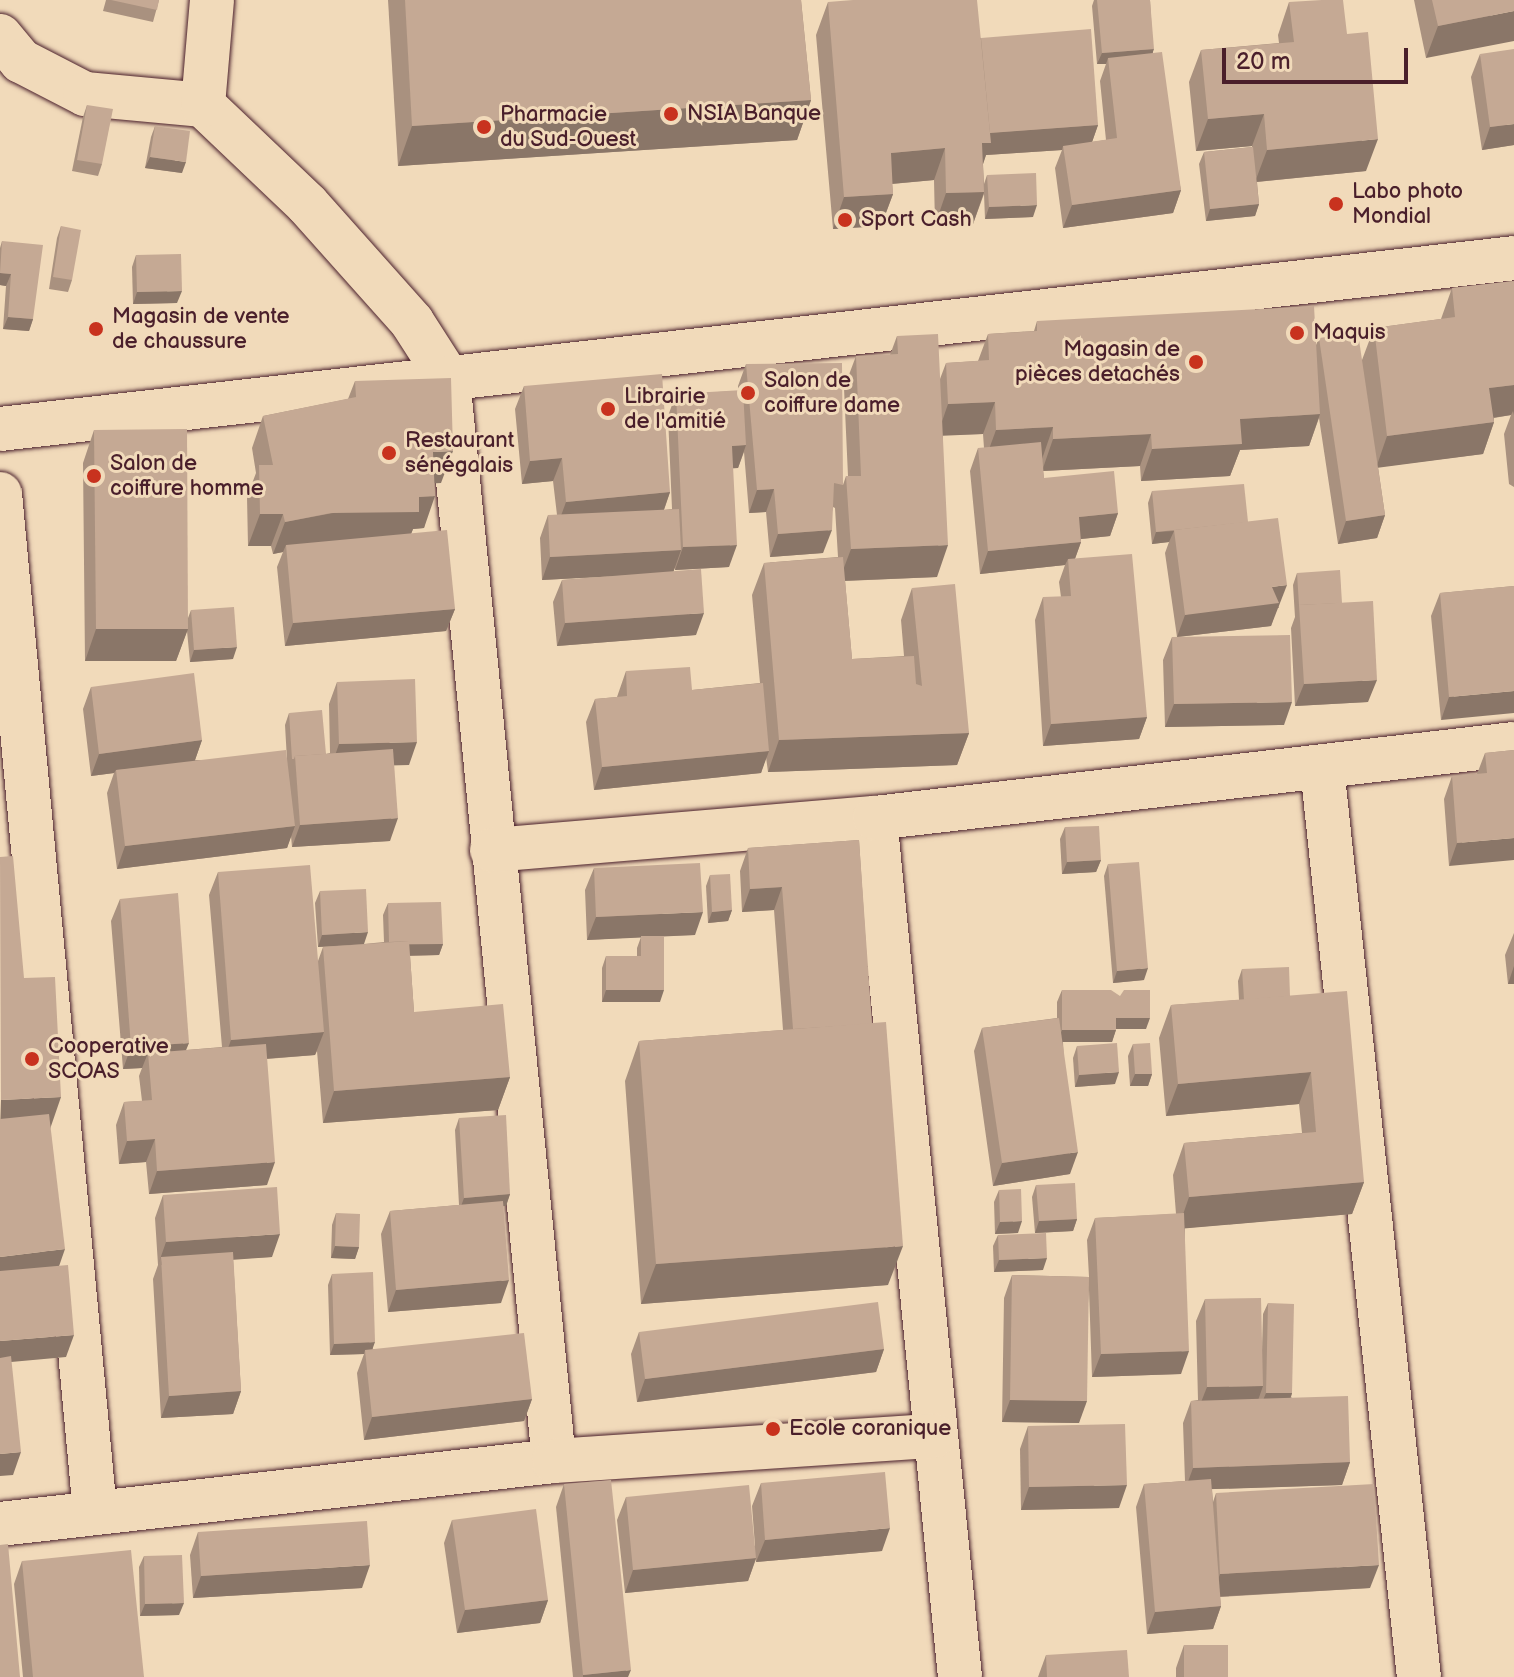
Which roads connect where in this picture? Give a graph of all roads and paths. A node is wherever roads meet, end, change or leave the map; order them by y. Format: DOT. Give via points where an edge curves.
graph roads {
  1 [pos="212,0"];
  2 [pos="0,36"];
  3 [pos="203,105"];
  4 [pos="1514,258"];
  5 [pos="448,378"];
  6 [pos="0,429"];
  7 [pos="0,494"];
  8 [pos="1514,744"];
  9 [pos="1322,767"];
  10 [pos="875,818"];
  11 [pos="492,850"];
  12 [pos="934,1436"];
  13 [pos="554,1461"];
  14 [pos="95,1513"];
  15 [pos="0,1524"];
  16 [pos="960,1677"];
  17 [pos="1419,1677"];
  1 -- 3 [label="street"];
  2 -- 3 [label="street" via="21,61 85,94"];
  3 -- 5 [label="street" via="307,204 412,322"];
  4 -- 5 [label="street"];
  5 -- 6 [label="street"];
  5 -- 11 [label="street"];
  7 -- 14 [label="street"];
  8 -- 9 [label="street"];
  9 -- 10 [label="street"];
  9 -- 17 [label="street"];
  10 -- 11 [label="street"];
  10 -- 12 [label="street"];
  11 -- 13 [label="street"];
  12 -- 13 [label="street"];
  12 -- 16 [label="street"];
  13 -- 14 [label="street"];
  14 -- 15 [label="street"];
}
